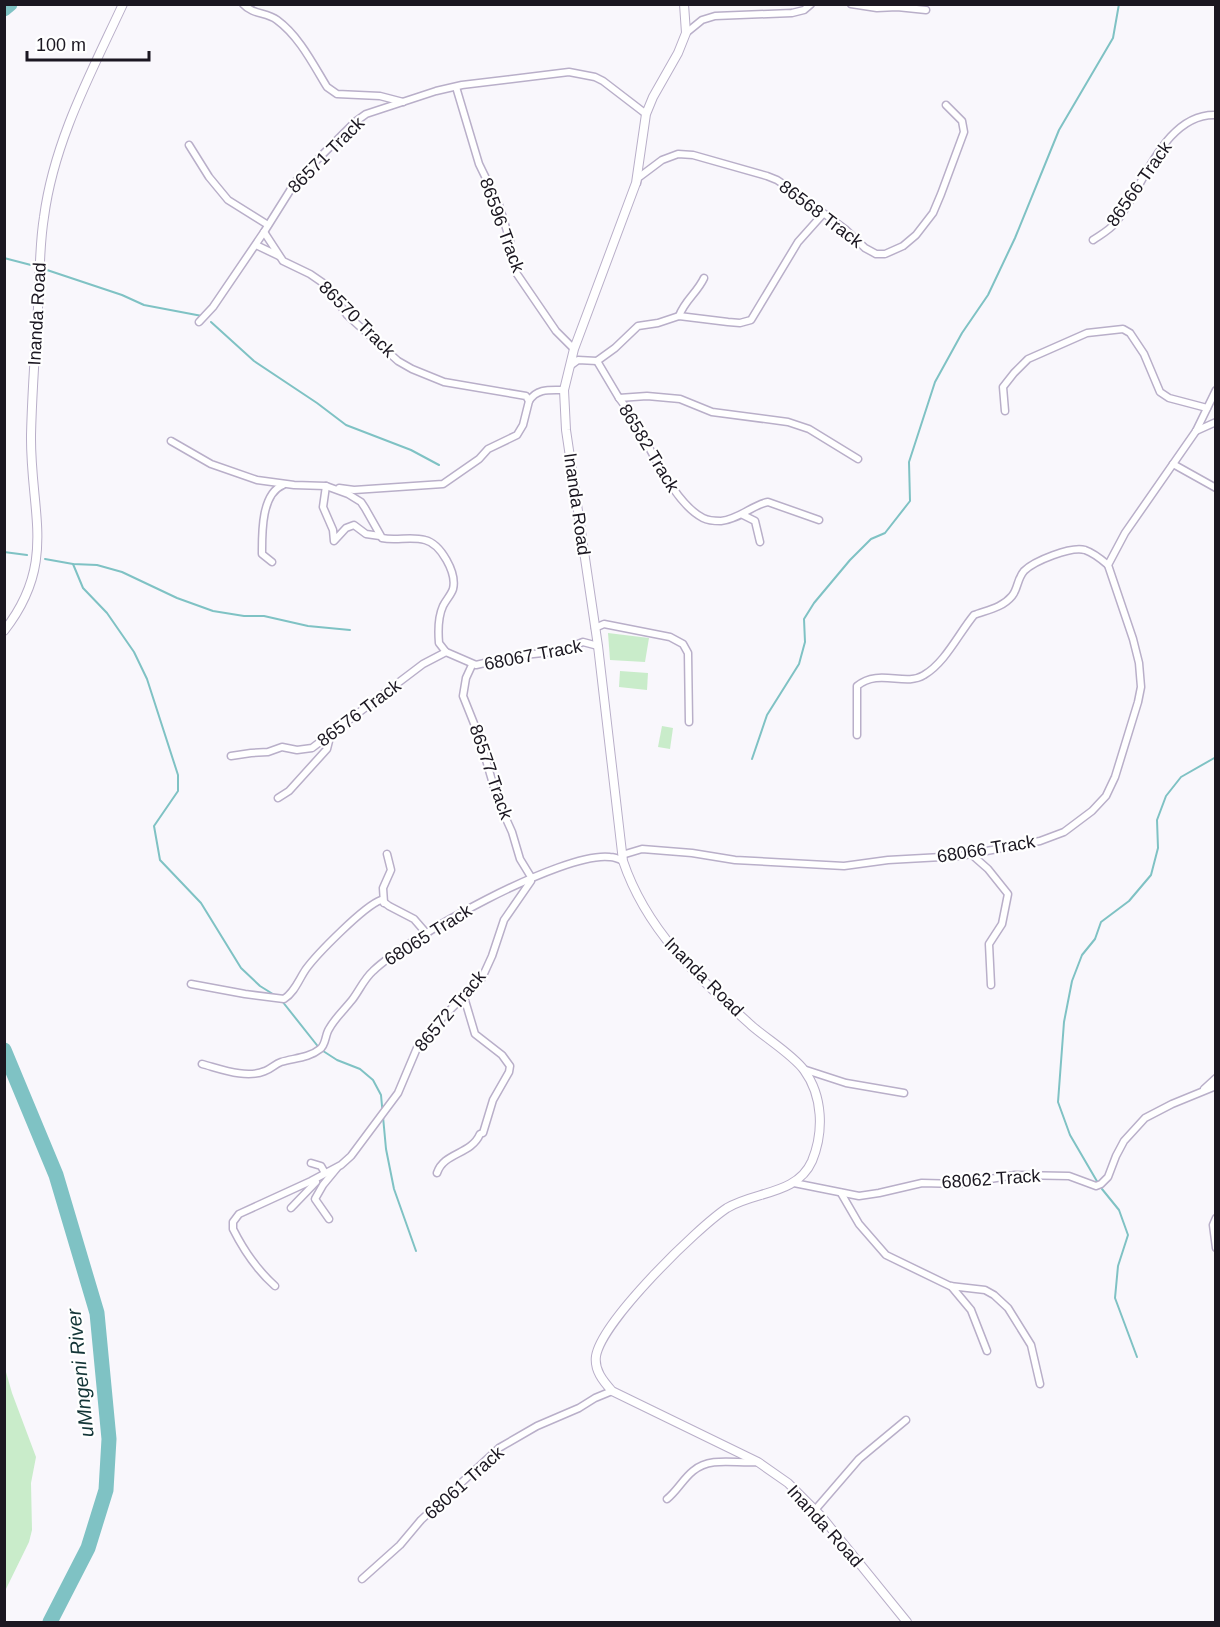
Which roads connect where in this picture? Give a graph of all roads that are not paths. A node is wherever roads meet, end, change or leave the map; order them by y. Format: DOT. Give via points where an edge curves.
graph roads {
  1 [pos="123,4"];
  2 [pos="243,4"];
  3 [pos="684,4"];
  4 [pos="811,4"];
  5 [pos="851,4"];
  6 [pos="926,10"];
  7 [pos="686,33"];
  8 [pos="456,87"];
  9 [pos="403,102"];
  10 [pos="946,105"];
  11 [pos="646,114"];
  12 [pos="1215,115"];
  13 [pos="189,144"];
  14 [pos="636,183"];
  15 [pos="823,214"];
  16 [pos="268,225"];
  17 [pos="264,232"];
  18 [pos="1093,240"];
  19 [pos="256,245"];
  20 [pos="279,256"];
  21 [pos="704,278"];
  22 [pos="679,316"];
  23 [pos="199,322"];
  24 [pos="574,349"];
  25 [pos="597,361"];
  26 [pos="570,366"];
  27 [pos="564,390"];
  28 [pos="1215,390"];
  29 [pos="619,398"];
  30 [pos="529,401"];
  31 [pos="1207,408"];
  32 [pos="1005,411"];
  33 [pos="1215,422"];
  34 [pos="1196,431"];
  35 [pos="171,441"];
  36 [pos="858,459"];
  37 [pos="1173,464"];
  38 [pos="284,484"];
  39 [pos="326,486"];
  40 [pos="333,488"];
  41 [pos="1215,489"];
  42 [pos="743,515"];
  43 [pos="819,520"];
  44 [pos="380,536"];
  45 [pos="760,542"];
  46 [pos="273,562"];
  47 [pos="1108,566"];
  48 [pos="595,628"];
  49 [pos="4,631"];
  50 [pos="598,646"];
  51 [pos="446,652"];
  52 [pos="472,665"];
  53 [pos="689,722"];
  54 [pos="331,733"];
  55 [pos="856,735"];
  56 [pos="231,756"];
  57 [pos="278,798"];
  58 [pos="387,854"];
  59 [pos="971,854"];
  60 [pos="623,858"];
  61 [pos="531,877"];
  62 [pos="384,903"];
  63 [pos="427,934"];
  64 [pos="191,984"];
  65 [pos="991,985"];
  66 [pos="464,997"];
  67 [pos="202,1064"];
  68 [pos="803,1069"];
  69 [pos="1215,1078"];
  70 [pos="1215,1086"];
  71 [pos="1203,1090"];
  72 [pos="904,1093"];
  73 [pos="311,1163"];
  74 [pos="339,1166"];
  75 [pos="326,1172"];
  76 [pos="437,1173"];
  77 [pos="794,1183"];
  78 [pos="841,1193"];
  79 [pos="291,1208"];
  80 [pos="1215,1218"];
  81 [pos="329,1219"];
  82 [pos="1215,1248"];
  83 [pos="274,1286"];
  84 [pos="950,1286"];
  85 [pos="987,1351"];
  86 [pos="1040,1384"];
  87 [pos="612,1391"];
  88 [pos="906,1420"];
  89 [pos="759,1462"];
  90 [pos="667,1499"];
  91 [pos="815,1510"];
  92 [pos="362,1579"];
  93 [pos="907,1623"];
  1 -- 49 [label="street, Inanda Road" via="63,138 47,196 32,400 38,554 29,590"];
  2 -- 9 [label="street" via="251,12 280,23 331,91"];
  3 -- 7 [label="street, Inanda Road"];
  4 -- 7 [label="street" via="792,13 715,15"];
  5 -- 6 [label="street"];
  7 -- 11 [label="street, Inanda Road"];
  8 -- 9 [label="street, 86571 Track"];
  8 -- 11 [label="street, 86571 Track" via="553,73 581,74 603,81"];
  8 -- 24 [label="street, 86596 Track" via="479,164 499,205 517,274 556,331"];
  9 -- 16 [label="street, 86571 Track" via="366,114 355,122 296,181"];
  10 -- 15 [label="street, 86568 Track" via="962,121 964,132 933,213 903,246 876,254"];
  11 -- 14 [label="street, Inanda Road"];
  12 -- 18 [label="street, 86566 Track" via="1198,116 1177,130 1143,175 1116,223"];
  13 -- 16 [label="street" via="228,200"];
  14 -- 15 [label="street, 86568 Track" via="638,177 668,156 693,155 777,180"];
  14 -- 24 [label="street, Inanda Road"];
  15 -- 22 [label="street" via="798,242 751,320 740,323"];
  16 -- 17 [label="street, 86571 Track"];
  17 -- 19 [label="street, 86571 Track"];
  17 -- 20 [label="street, 86570 Track"];
  19 -- 20 [label="street"];
  19 -- 23 [label="street, 86571 Track"];
  20 -- 30 [label="street, 86570 Track" via="286,264 326,285 352,320 412,369 444,382 526,396"];
  21 -- 22 [label="street"];
  22 -- 25 [label="street" via="638,326"];
  24 -- 26 [label="street, Inanda Road"];
  25 -- 26 [label="street" via="578,360"];
  25 -- 29 [label="street, 86582 Track"];
  26 -- 27 [label="street, Inanda Road"];
  27 -- 30 [label="street" via="546,390"];
  27 -- 48 [label="street, Inanda Road" via="566,430"];
  28 -- 31 [label="street"];
  29 -- 36 [label="street" via="680,399 712,412 797,425"];
  29 -- 42 [label="street, 86582 Track" via="680,498 692,510 707,520 723,521"];
  30 -- 40 [label="street" via="517,435 488,449 443,484"];
  31 -- 32 [label="street" via="1160,392 1144,354 1123,329 1087,333 1028,359 1004,387"];
  31 -- 34 [label="street"];
  33 -- 34 [label="street"];
  34 -- 37 [label="street"];
  35 -- 38 [label="street" via="211,464 257,480"];
  37 -- 41 [label="street"];
  37 -- 47 [label="street" via="1125,533"];
  38 -- 39 [label="street"];
  38 -- 46 [label="street" via="273,493 262,523 262,554"];
  39 -- 40 [label="street"];
  39 -- 44 [label="street" via="323,507 334,542 354,525 366,534"];
  40 -- 44 [label="street" via="361,502"];
  42 -- 43 [label="street, 86582 Track" via="772,502"];
  42 -- 45 [label="street" via="755,521"];
  44 -- 51 [label="street" via="426,540 445,555 453,584 439,621 439,643"];
  47 -- 55 [label="street" via="1082,549 1030,566 1010,598 973,616 930,671 919,678 892,677 857,686"];
  47 -- 59 [label="street, 68066 Track" via="1133,639 1140,677 1138,702 1106,796 1064,831 1040,842"];
  48 -- 50 [label="street, Inanda Road"];
  48 -- 53 [label="street" via="604,624 655,633 685,646"];
  50 -- 52 [label="street, 68067 Track" via="583,642 561,651"];
  50 -- 60 [label="street, Inanda Road"];
  51 -- 52 [label="street, 68067 Track"];
  51 -- 54 [label="street, 86576 Track" via="423,664"];
  52 -- 61 [label="street, 86577 Track" via="463,696 520,859"];
  54 -- 56 [label="street, 86576 Track" via="312,748 282,747"];
  54 -- 57 [label="street" via="327,749"];
  58 -- 62 [label="street" via="391,870 383,886"];
  59 -- 60 [label="street, 68066 Track" via="844,866 735,860 642,849"];
  59 -- 65 [label="street" via="1008,894 1002,924 988,944"];
  60 -- 61 [label="street, 68065 Track" via="596,858"];
  60 -- 68 [label="street, Inanda Road" via="640,902 682,960"];
  61 -- 63 [label="street, 68065 Track"];
  61 -- 66 [label="street, 86572 Track" via="504,921 482,978"];
  62 -- 63 [label="street" via="414,919"];
  62 -- 64 [label="street" via="375,902 355,918 314,960 284,999"];
  63 -- 67 [label="street, 68065 Track" via="372,972 334,1020 317,1051 279,1062 262,1072 237,1072"];
  66 -- 74 [label="street, 86572 Track" via="417,1048 392,1102 363,1142"];
  66 -- 76 [label="street" via="475,1034 502,1055 510,1070 493,1100 483,1133 473,1145 442,1162"];
  68 -- 72 [label="street" via="846,1083"];
  68 -- 77 [label="street, Inanda Road" via="819,1102 819,1130 811,1162"];
  69 -- 71 [label="street"];
  70 -- 71 [label="street, 68062 Track"];
  71 -- 78 [label="street, 68062 Track" via="1155,1112 1136,1126 1120,1147 1108,1177 1099,1185 1069,1176 1015,1174 959,1184 913,1185 868,1196"];
  73 -- 75 [label="street"];
  74 -- 75 [label="street, 86572 Track"];
  74 -- 81 [label="street" via="315,1199"];
  75 -- 79 [label="street"];
  75 -- 83 [label="street, 86572 Track" via="239,1214 233,1222 256,1268"];
  77 -- 78 [label="street, 68062 Track"];
  77 -- 87 [label="street" via="729,1207 684,1243 650,1280 596,1354 597,1369"];
  78 -- 84 [label="street" via="859,1224 886,1255"];
  80 -- 82 [label="street"];
  84 -- 85 [label="street" via="971,1310"];
  84 -- 86 [label="street" via="985,1290 1008,1308 1031,1345"];
  87 -- 89 [label="street, Inanda Road"];
  87 -- 92 [label="street, 68061 Track" via="500,1448"];
  88 -- 91 [label="street" via="859,1460"];
  89 -- 90 [label="street" via="711,1462 694,1470"];
  89 -- 91 [label="street, Inanda Road"];
  91 -- 93 [label="street, Inanda Road"];
}
